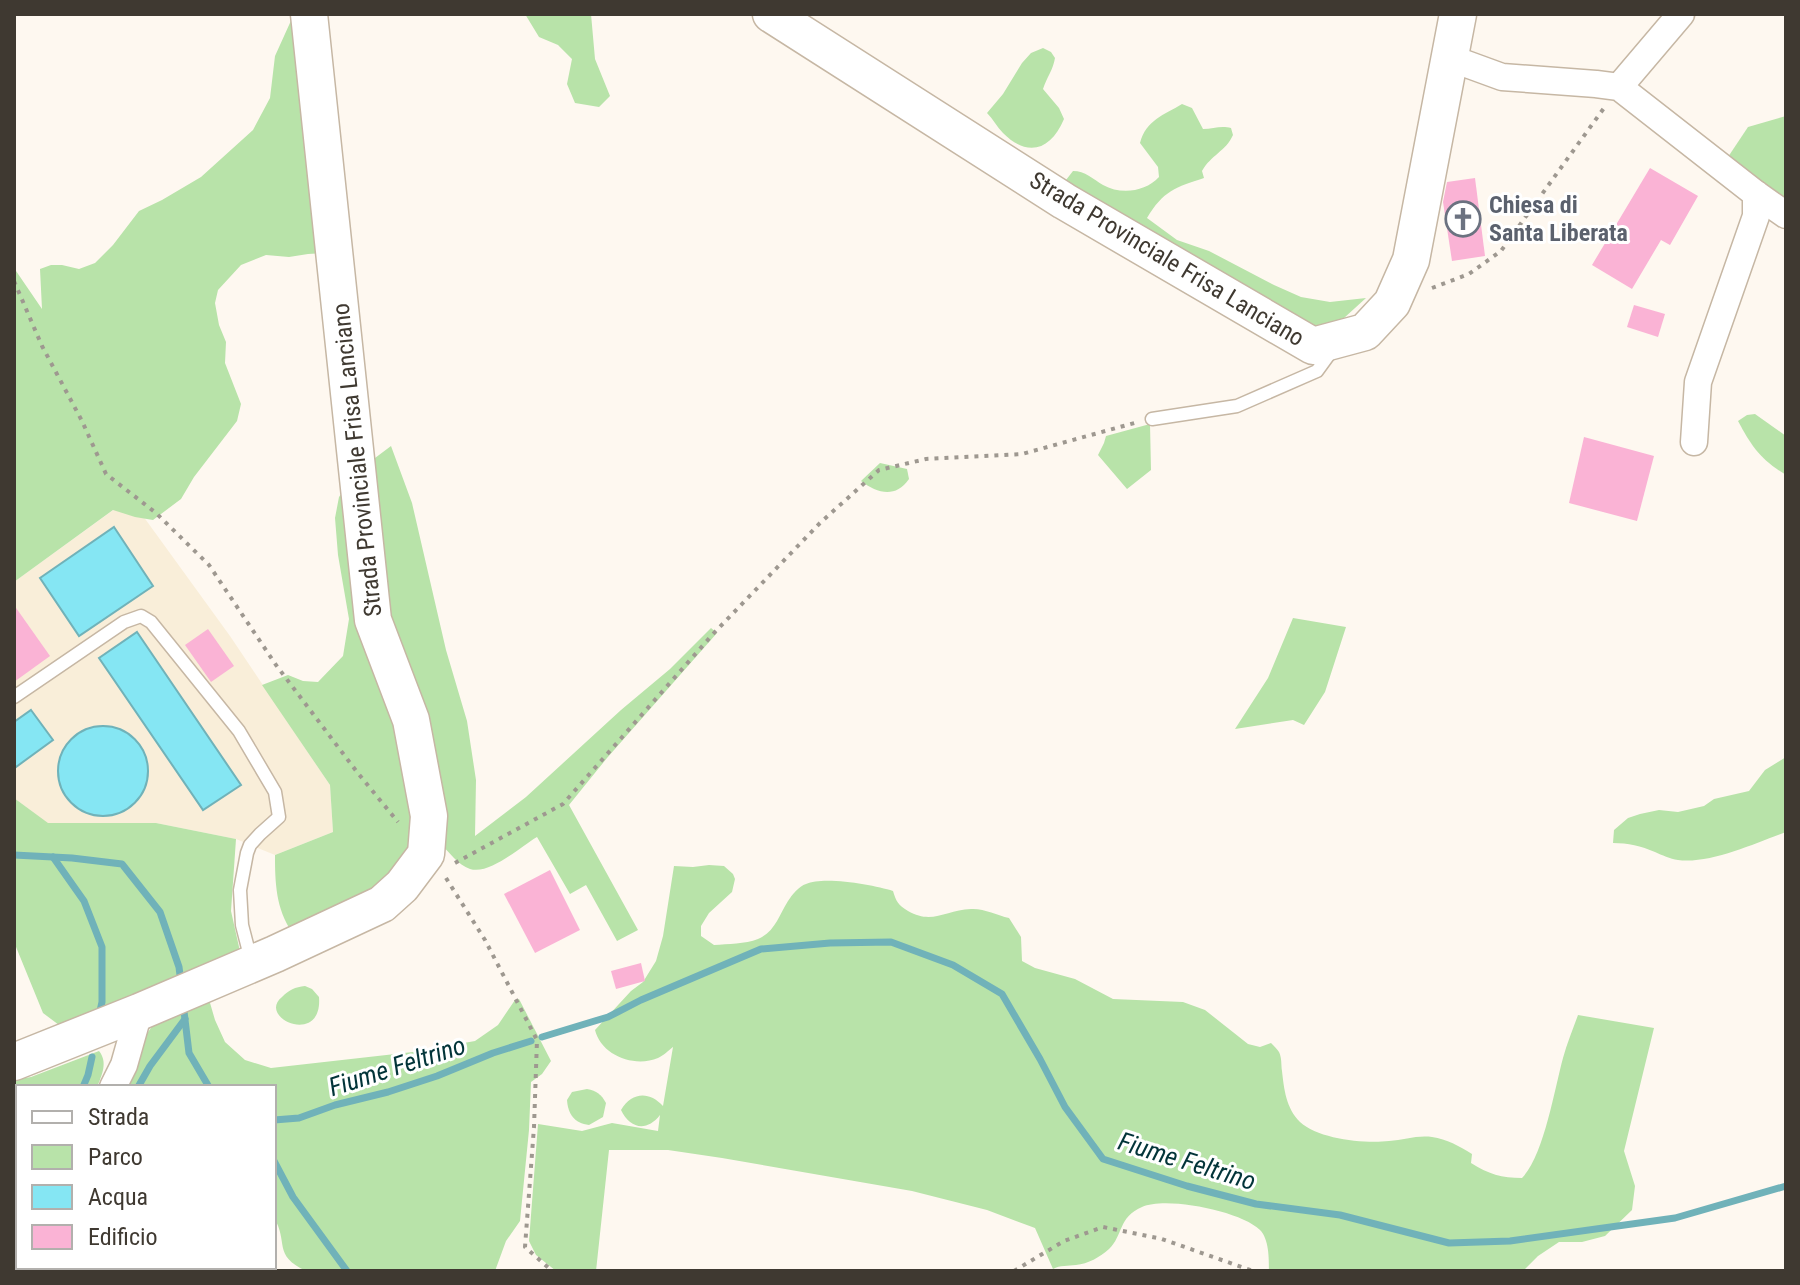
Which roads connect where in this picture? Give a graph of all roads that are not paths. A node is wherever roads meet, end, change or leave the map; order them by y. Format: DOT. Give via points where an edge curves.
graph roads {
  1 [pos="309,14"];
  2 [pos="771,14"];
  3 [pos="1458,14"];
  4 [pos="1681,14"];
  5 [pos="1450,58"];
  6 [pos="1619,87"];
  7 [pos="1756,194"];
  8 [pos="1786,215"];
  9 [pos="1341,339"];
  10 [pos="1152,419"];
  11 [pos="1694,442"];
  12 [pos="14,697"];
  13 [pos="252,963"];
  14 [pos="139,1012"];
  15 [pos="14,1062"];
  16 [pos="114,1085"];
  1 -- 13 [label="street, Strada Provinciale Frisa Lanciano" via="373,620 411,720 441,862 382,904"];
  2 -- 9 [label="street, Strada Provinciale Frisa Lanciano" via="1064,201 1313,346"];
  3 -- 5 [label="street, Strada Provinciale Frisa Lanciano"];
  4 -- 6 [label="street"];
  5 -- 6 [label="street" via="1502,77"];
  5 -- 9 [label="street, Strada Provinciale Frisa Lanciano" via="1411,260 1392,303 1365,332"];
  6 -- 7 [label="street"];
  7 -- 8 [label="street"];
  7 -- 11 [label="street" via="1756,216 1698,382"];
  9 -- 10 [label="lane" via="1317,371 1237,406"];
  12 -- 13 [label="lane" via="124,622 141,616 151,622 239,731 275,792 279,817 250,845 240,890 242,927"];
  13 -- 14 [label="street"];
  14 -- 15 [label="street"];
  14 -- 16 [label="street"];
}
